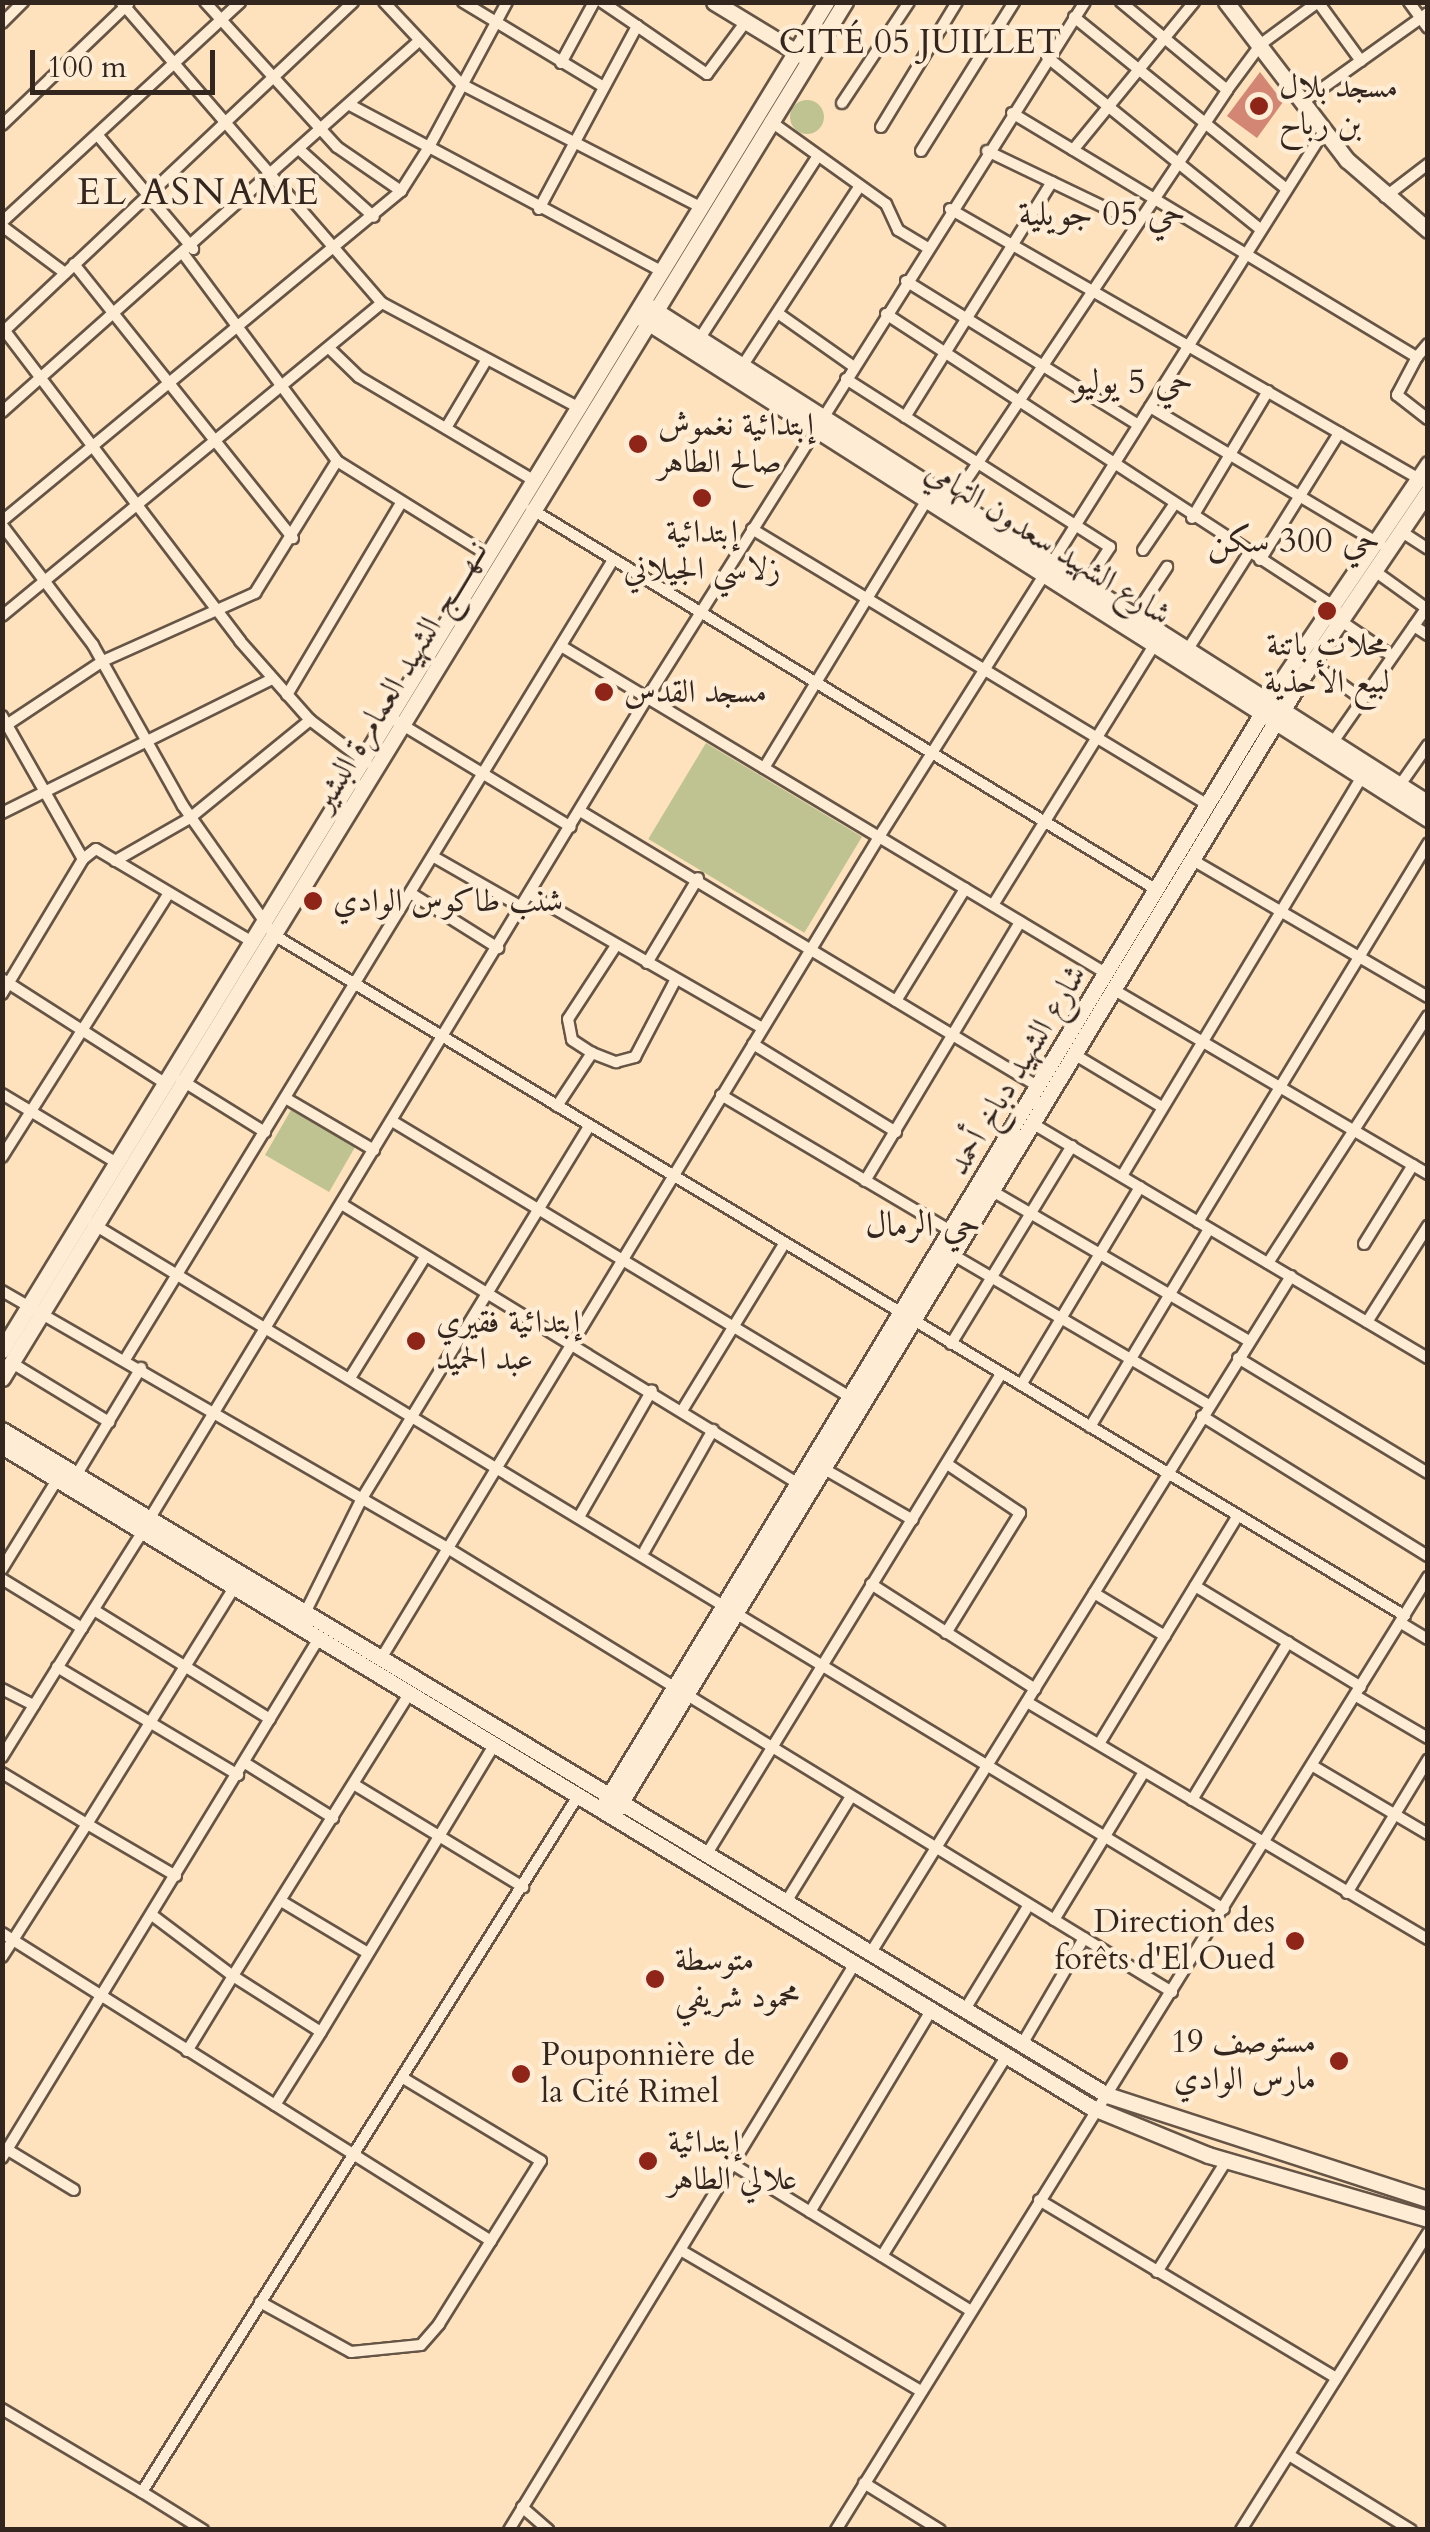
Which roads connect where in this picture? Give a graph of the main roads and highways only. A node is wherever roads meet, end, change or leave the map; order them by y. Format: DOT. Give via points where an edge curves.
graph roads {
  1 [pos="714,2"];
  2 [pos="826,2"];
  3 [pos="845,2"];
  4 [pos="1226,2"];
  5 [pos="802,56"];
  6 [pos="1428,230"];
  7 [pos="646,312"];
  8 [pos="818,423"];
  9 [pos="1425,479"];
  10 [pos="528,507"];
  11 [pos="1383,546"];
  12 [pos="1048,566"];
  13 [pos="1265,708"];
  14 [pos="1280,718"];
  15 [pos="396,721"];
  16 [pos="1365,771"];
  17 [pos="1428,803"];
  18 [pos="1428,818"];
  19 [pos="269,929"];
  20 [pos="174,1080"];
  21 [pos="90,1222"];
  22 [pos="959,1235"];
  23 [pos="907,1318"];
  24 [pos="7,1356"];
  25 [pos="2,1378"];
  26 [pos="2,1430"];
  27 [pos="2,1446"];
  28 [pos="147,1524"];
  29 [pos="730,1608"];
  30 [pos="610,1808"];
  31 [pos="1428,2200"];
  32 [pos="1428,2219"];
  1 -- 5 [label="main road"];
  2 -- 5 [label="main road, نــهـــــج الشهيد العمامرة البشير"];
  3 -- 5 [label="main road, نــهـــــج الشهيد العمامرة البشير"];
  4 -- 6 [label="main road" via="1324,131 1384,198"];
  5 -- 7 [label="main road, نــهـــــج الشهيد العمامرة البشير" via="770,121"];
  5 -- 7 [label="main road, نــهـــــج الشهيد العمامرة البشير" via="702,208"];
  7 -- 8 [label="main road, شارع الشهيد سعدون التهامي"];
  7 -- 8 [label="main road, شارع الشهيد سعدون التهامي" via="743,365"];
  7 -- 10 [label="main road, نــهـــــج الشهيد العمامرة البشير"];
  7 -- 10 [label="main road, نــهـــــج الشهيد العمامرة البشير" via="534,481"];
  8 -- 12 [label="main road, شارع الشهيد سعدون التهامي" via="953,500"];
  8 -- 12 [label="main road, شارع الشهيد سعدون التهامي" via="927,500"];
  9 -- 11 [label="main road, شارع الشهيد دباخ أحمد"];
  9 -- 11 [label="main road, شارع الشهيد دباخ أحمد" via="1402,532"];
  10 -- 15 [label="main road, نــهـــــج الشهيد العمامرة البشير"];
  10 -- 15 [label="main road, نــهـــــج الشهيد العمامرة البشير" via="488,555"];
  11 -- 13 [label="main road, شارع الشهيد دباخ أحمد" via="1332,606"];
  11 -- 14 [label="main road, شارع الشهيد دباخ أحمد" via="1376,572"];
  12 -- 13 [label="main road, شارع الشهيد سعدون التهامي"];
  12 -- 13 [label="main road, شارع الشهيد سعدون التهامي" via="1188,649"];
  13 -- 14 [label="main road, شارع الشهيد سعدون التهامي"];
  13 -- 22 [label="main road, شارع الشهيد دباخ أحمد"];
  14 -- 16 [label="main road, شارع الشهيد سعدون التهامي"];
  14 -- 16 [label="main road, شارع الشهيد سعدون التهامي" via="1333,742"];
  14 -- 22 [label="main road, شارع الشهيد دباخ أحمد" via="994,1192"];
  15 -- 19 [label="main road, نــهـــــج الشهيد العمامرة البشير"];
  16 -- 17 [label="main road, شارع الشهيد سعدون التهامي"];
  16 -- 18 [label="main road, شارع الشهيد سعدون التهامي"];
  19 -- 20 [label="main road, نــهـــــج الشهيد العمامرة البشير"];
  19 -- 20 [label="main road, نــهـــــج الشهيد العمامرة البشير" via="254,942"];
  20 -- 21 [label="main road, نــهـــــج الشهيد العمامرة البشير"];
  20 -- 21 [label="main road" via="117,1164"];
  21 -- 24 [label="main road" via="28,1306"];
  21 -- 24 [label="main road, نــهـــــج الشهيد العمامرة البشير" via="47,1311"];
  22 -- 23 [label="main road, شارع الشهيد دباخ أحمد"];
  22 -- 23 [label="main road, شارع الشهيد دباخ أحمد" via="955,1256"];
  23 -- 29 [label="main road, شارع الشهيد دباخ أحمد" via="797,1483"];
  23 -- 29 [label="main road, شارع الشهيد دباخ أحمد" via="826,1470"];
  24 -- 25 [label="main road, نــهـــــج الشهيد العمامرة البشير"];
  26 -- 28 [label="main road"];
  27 -- 28 [label="main road"];
  28 -- 30 [label="main road" via="382,1657"];
  28 -- 30 [label="main road" via="234,1588 492,1749 576,1799"];
  29 -- 30 [label="main road, شارع الشهيد دباخ أحمد"];
  30 -- 31 [label="main road" via="708,1852 1107,2095"];
  30 -- 32 [label="main road" via="1096,2110 1226,2161"];
}
